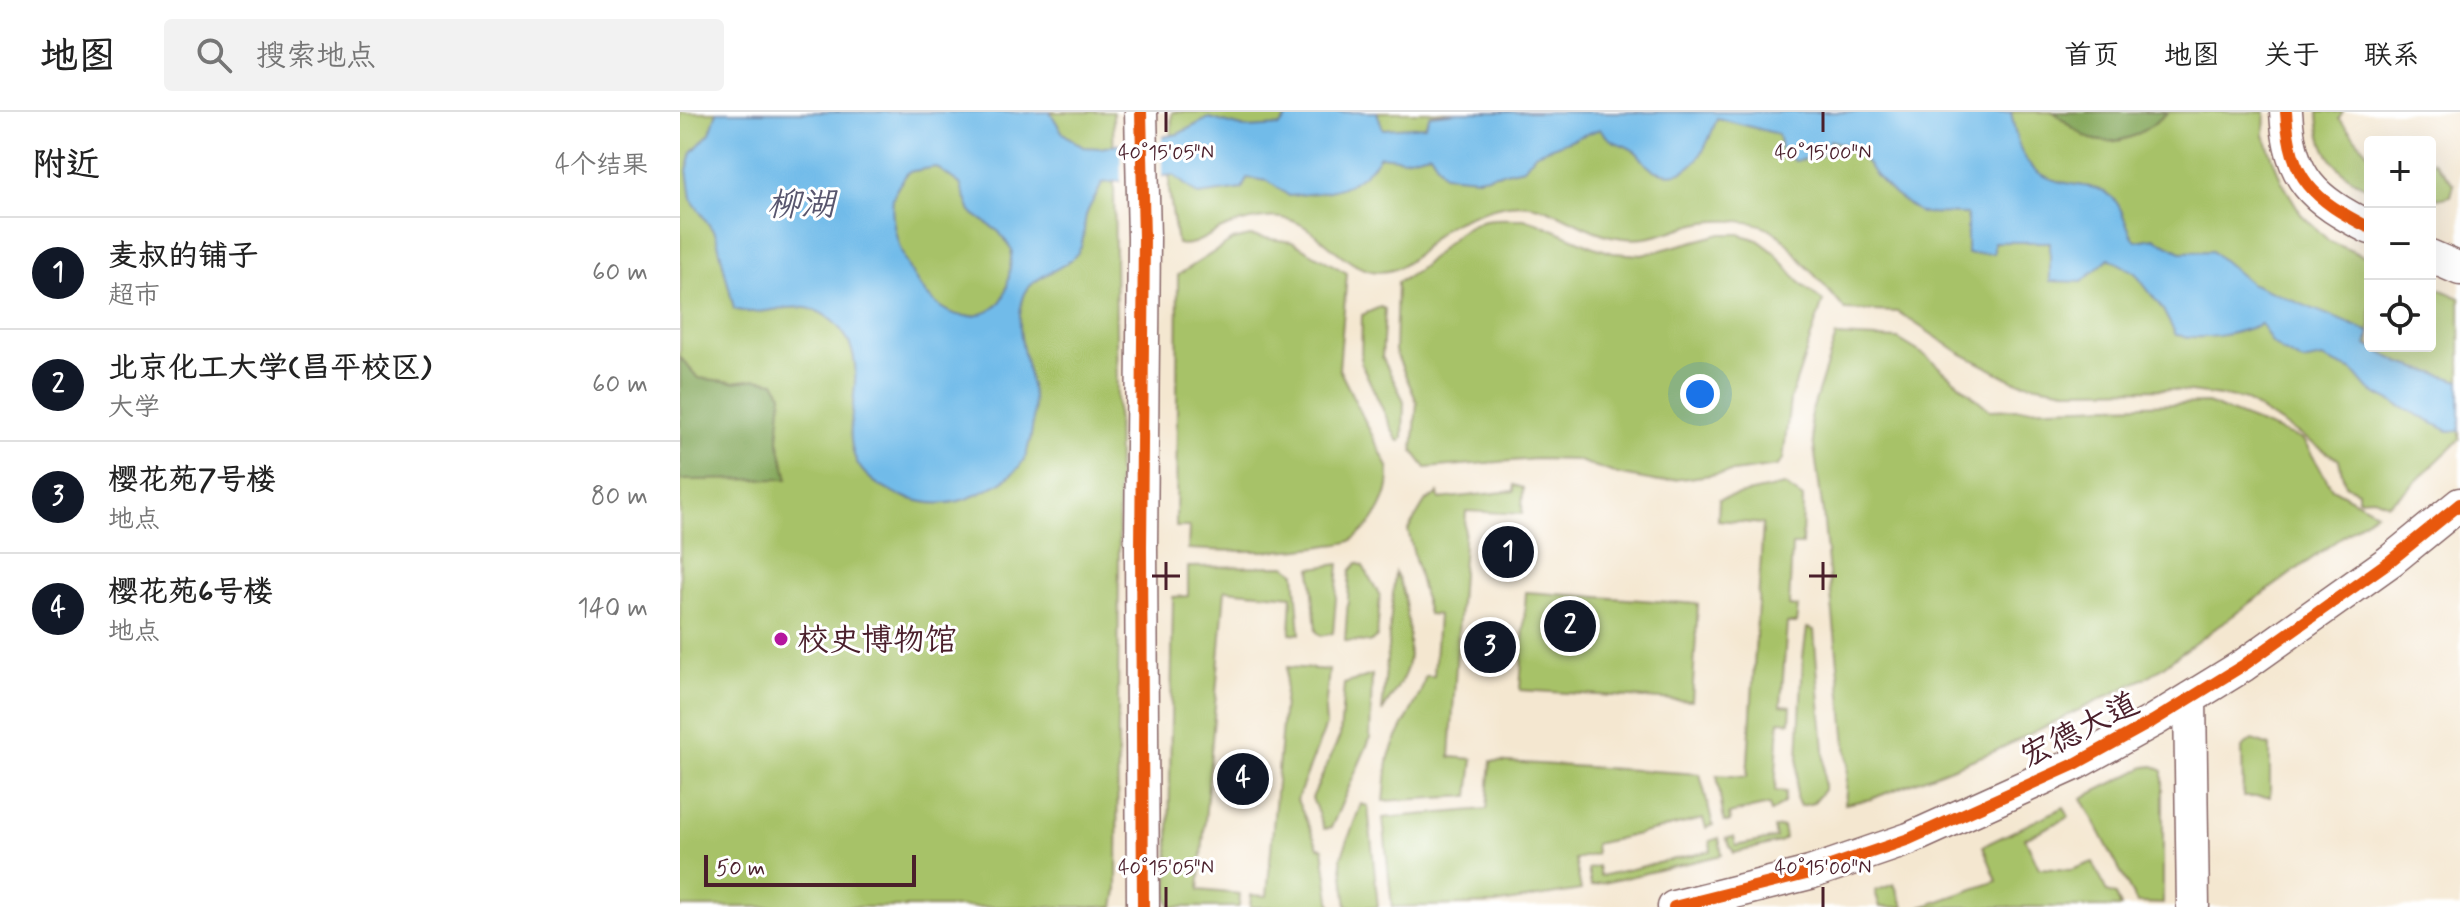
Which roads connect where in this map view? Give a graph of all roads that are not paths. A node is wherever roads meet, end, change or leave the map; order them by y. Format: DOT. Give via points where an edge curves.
graph roads {
  1 [pos="2286,112"];
  2 [pos="1141,117"];
  3 [pos="2364,225"];
  4 [pos="2436,259"];
  5 [pos="2460,269"];
  6 [pos="2460,504"];
  7 [pos="2190,698"];
  8 [pos="1143,907"];
  9 [pos="1674,907"];
  10 [pos="2193,907"];
  1 -- 3 [label="street" via="2287,138 2302,176 2327,205"];
  2 -- 8 [label="street"];
  4 -- 5 [label="street"];
  6 -- 7 [label="street, 宏德大道" via="2339,598"];
  7 -- 9 [label="street, 宏德大道" via="2075,764 1909,839 1810,873"];
  7 -- 10 [label="street"];
}
